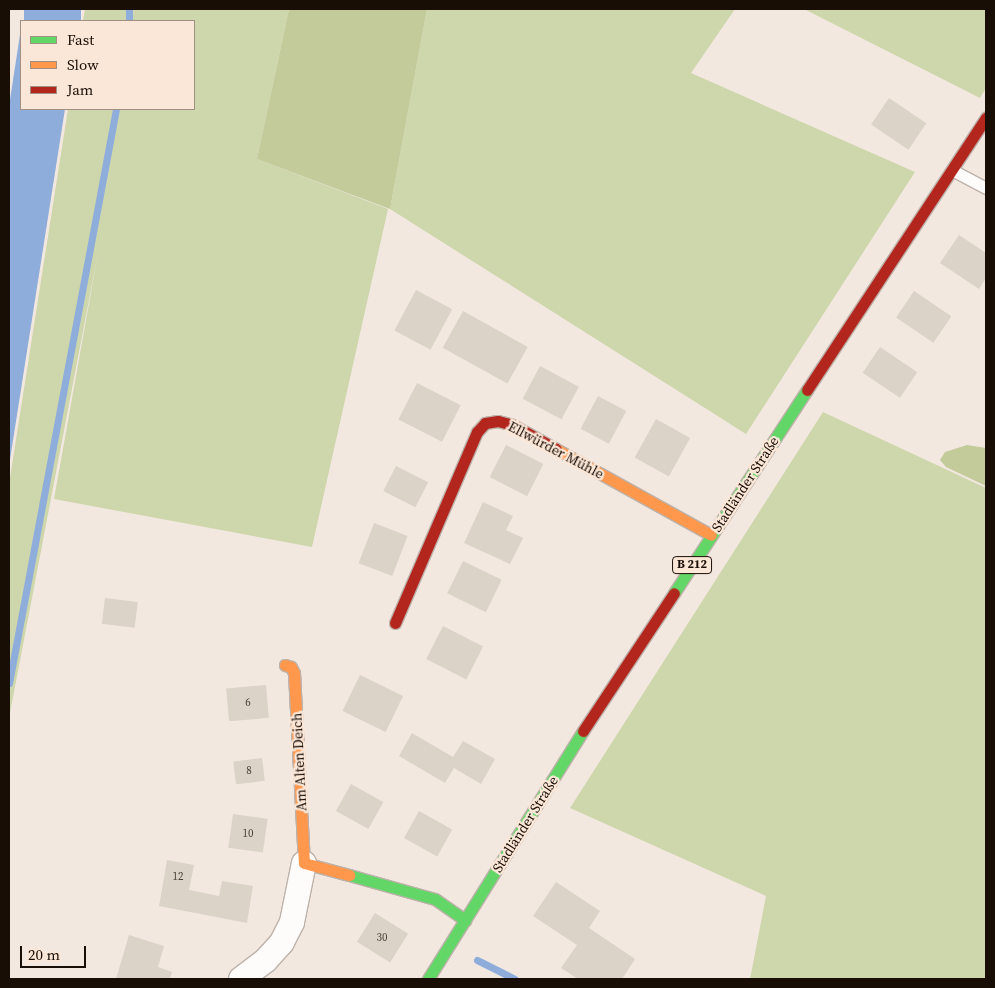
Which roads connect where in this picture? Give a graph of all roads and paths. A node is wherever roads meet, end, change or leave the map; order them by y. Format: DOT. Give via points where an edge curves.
graph roads {
  1 [pos="986,118"];
  2 [pos="952,170"];
  3 [pos="986,188"];
  4 [pos="712,535"];
  5 [pos="395,623"];
  6 [pos="285,665"];
  7 [pos="304,863"];
  8 [pos="465,920"];
  9 [pos="241,979"];
  10 [pos="428,979"];
  1 -- 2 [label="main road, Stadländer Straße / B 212"];
  2 -- 3 [label="lane"];
  2 -- 4 [label="main road, Stadländer Straße / B 212"];
  4 -- 5 [label="main road, Ellwürder Mühle" via="513,425 498,421 486,423 477,432"];
  4 -- 8 [label="main road, Stadländer Straße / B 212" via="565,759"];
  6 -- 7 [label="main road, Am Alten Deich" via="294,673"];
  7 -- 8 [label="main road" via="435,900"];
  7 -- 9 [label="street, Am Alten Deich" via="292,922 282,942 266,960"];
  8 -- 10 [label="main road, Stadländer Straße / B 212"];
}
